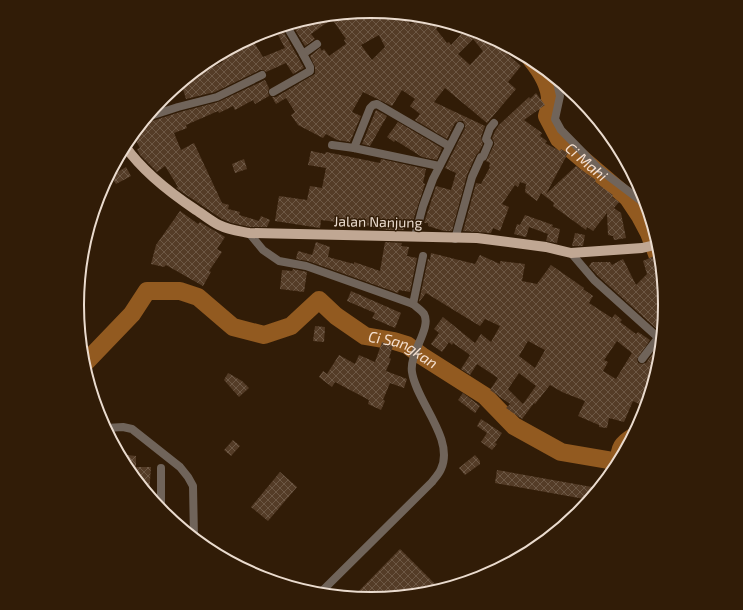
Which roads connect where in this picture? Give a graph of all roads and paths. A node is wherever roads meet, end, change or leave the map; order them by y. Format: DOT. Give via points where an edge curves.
graph roads {
  1 [pos="289,30"];
  2 [pos="317,44"];
  3 [pos="303,54"];
  4 [pos="262,76"];
  5 [pos="558,87"];
  6 [pos="274,92"];
  7 [pos="159,113"];
  8 [pos="494,123"];
  9 [pos="460,126"];
  10 [pos="332,145"];
  11 [pos="449,146"];
  12 [pos="354,148"];
  13 [pos="129,151"];
  14 [pos="439,166"];
  15 [pos="638,199"];
  16 [pos="249,233"];
  17 [pos="415,236"];
  18 [pos="455,239"];
  19 [pos="652,246"];
  20 [pos="570,253"];
  21 [pos="423,256"];
  22 [pos="413,304"];
  23 [pos="657,336"];
  24 [pos="656,344"];
  25 [pos="642,359"];
  26 [pos="112,428"];
  27 [pos="161,468"];
  28 [pos="161,499"];
  29 [pos="194,530"];
  30 [pos="325,588"];
  1 -- 3 [label="street"];
  2 -- 3 [label="street"];
  3 -- 6 [label="street" via="310,71"];
  4 -- 7 [label="street" via="217,97"];
  5 -- 15 [label="street" via="560,96 555,119 561,130 599,169"];
  8 -- 18 [label="street" via="486,139 489,143 472,177"];
  9 -- 11 [label="street"];
  10 -- 12 [label="street"];
  11 -- 12 [label="street" via="375,104 370,108"];
  11 -- 14 [label="street"];
  12 -- 14 [label="street"];
  13 -- 16 [label="main road, Jalan Nanjung" via="154,178 182,202 220,225"];
  14 -- 17 [label="street" via="423,206"];
  16 -- 17 [label="main road, Jalan Nanjung"];
  16 -- 22 [label="street" via="263,250 279,261 306,266"];
  17 -- 18 [label="main road, Jalan Nanjung"];
  18 -- 20 [label="main road, Jalan Nanjung" via="497,240"];
  19 -- 20 [label="main road, Jalan Nanjung"];
  20 -- 23 [label="street" via="594,280"];
  21 -- 22 [label="street"];
  22 -- 30 [label="street" via="423,313 426,320 414,353 412,373 441,438 441,468 432,482"];
  24 -- 25 [label="street"];
  26 -- 29 [label="street" via="132,429 188,476 193,486"];
  27 -- 28 [label="street"];
}
